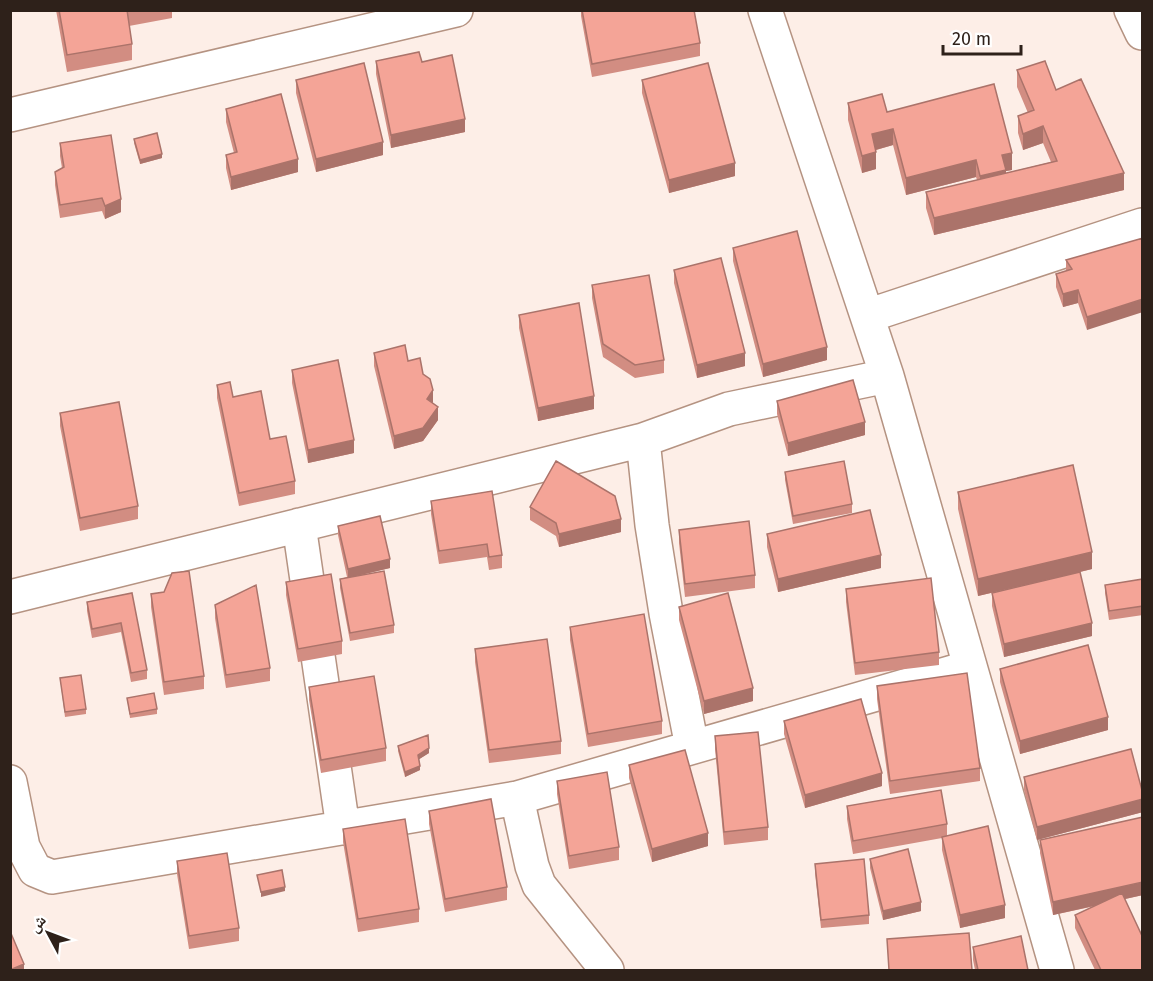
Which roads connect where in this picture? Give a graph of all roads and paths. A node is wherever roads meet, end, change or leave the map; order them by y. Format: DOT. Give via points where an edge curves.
graph roads {
  1 [pos="456,10"];
  2 [pos="765,10"];
  3 [pos="1131,10"];
  4 [pos="1143,33"];
  5 [pos="10,116"];
  6 [pos="1143,225"];
  7 [pos="867,316"];
  8 [pos="887,376"];
  9 [pos="643,440"];
  10 [pos="299,525"];
  11 [pos="10,597"];
  12 [pos="970,666"];
  13 [pos="692,747"];
  14 [pos="10,782"];
  15 [pos="517,798"];
  16 [pos="343,828"];
  17 [pos="607,970"];
  18 [pos="1057,970"];
  1 -- 5 [label="street"];
  2 -- 7 [label="street"];
  3 -- 4 [label="street"];
  6 -- 7 [label="street"];
  7 -- 8 [label="street"];
  8 -- 9 [label="street" via="729,409"];
  8 -- 12 [label="street"];
  9 -- 10 [label="street"];
  9 -- 13 [label="street" via="666,613"];
  10 -- 11 [label="street"];
  10 -- 16 [label="street"];
  12 -- 13 [label="street"];
  12 -- 18 [label="street"];
  13 -- 15 [label="street"];
  14 -- 16 [label="street" via="23,847 35,870 52,877"];
  15 -- 16 [label="street"];
  15 -- 17 [label="street" via="539,885"];
}
